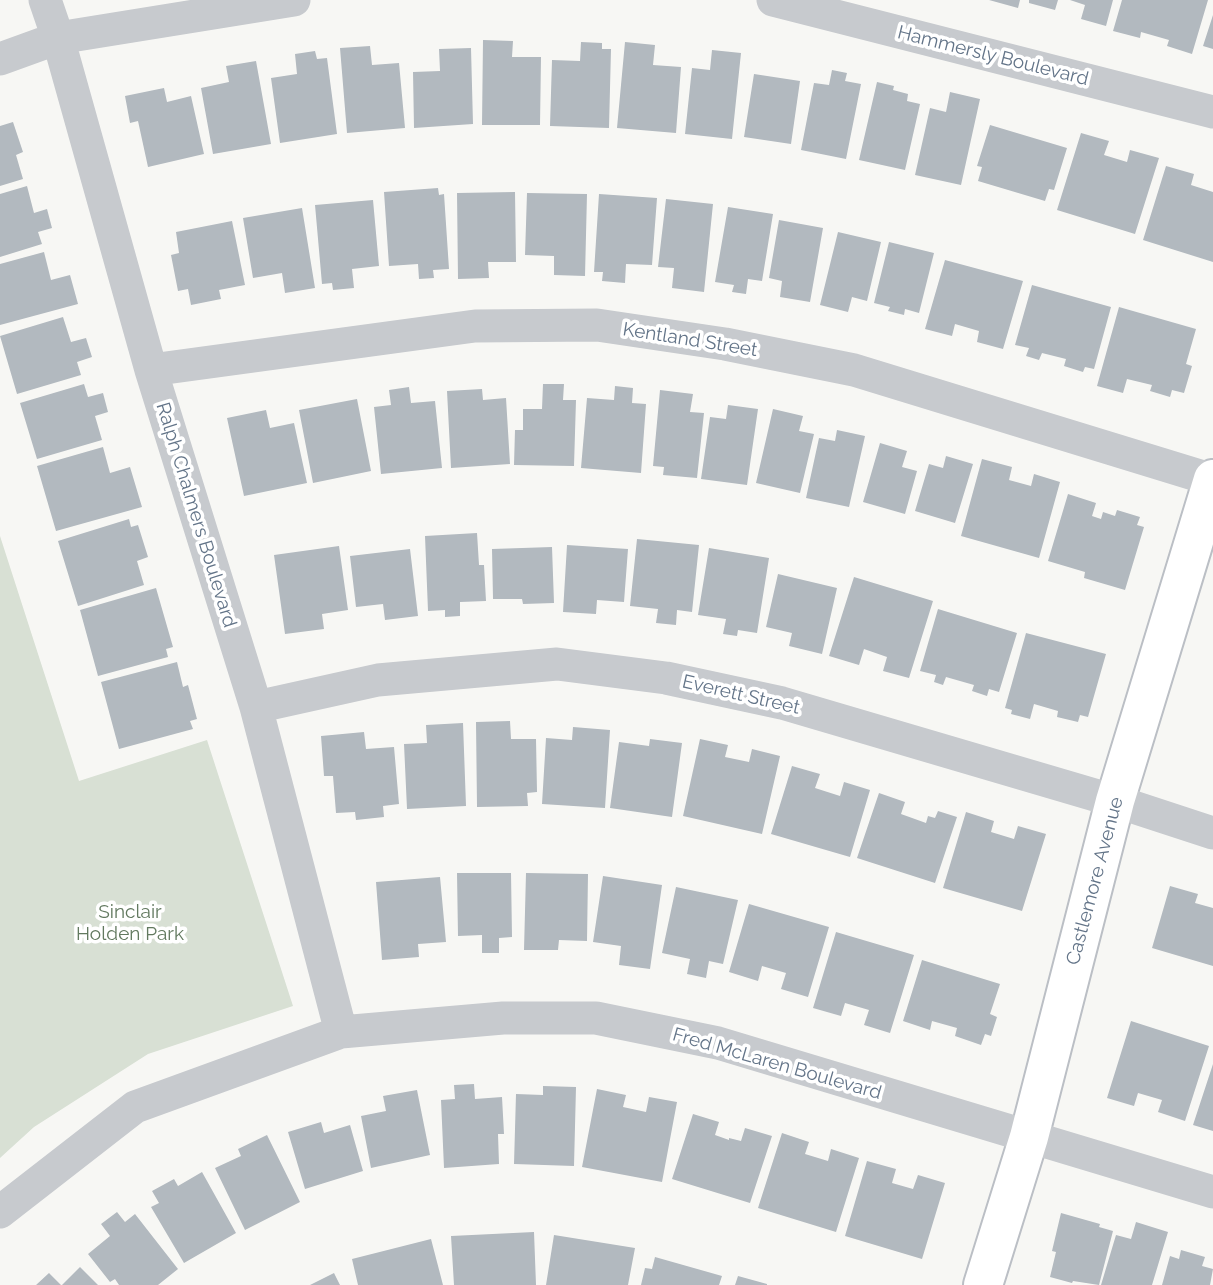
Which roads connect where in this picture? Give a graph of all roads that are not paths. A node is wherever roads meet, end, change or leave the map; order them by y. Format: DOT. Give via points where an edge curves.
graph roads {
  1 [pos="45,0"];
  2 [pos="295,0"];
  3 [pos="773,0"];
  4 [pos="58,38"];
  5 [pos="0,59"];
  6 [pos="1213,112"];
  7 [pos="151,370"];
  8 [pos="1213,480"];
  9 [pos="256,707"];
  10 [pos="1115,801"];
  11 [pos="1213,833"];
  12 [pos="341,1032"];
  13 [pos="1029,1137"];
  14 [pos="1213,1192"];
  15 [pos="0,1212"];
  16 [pos="983,1285"];
  1 -- 4 [label="street, Ralph Chalmers Boulevard"];
  2 -- 4 [label="street"];
  3 -- 6 [label="street, Hammersly Boulevard"];
  4 -- 5 [label="street"];
  4 -- 7 [label="street, Ralph Chalmers Boulevard"];
  7 -- 8 [label="street, Kentland Street" via="475,326 597,325 854,370"];
  7 -- 9 [label="street, Ralph Chalmers Boulevard"];
  8 -- 10 [label="street, Castlemore Avenue"];
  9 -- 10 [label="street, Everett Street" via="379,680 557,664 666,678 782,703"];
  9 -- 12 [label="street, Ralph Chalmers Boulevard"];
  10 -- 11 [label="street, Everett Street"];
  10 -- 13 [label="street, Castlemore Avenue"];
  12 -- 13 [label="street, Fred McLaren Boulevard" via="503,1018 596,1018 719,1043"];
  12 -- 15 [label="street, Fred McLaren Boulevard" via="135,1107"];
  13 -- 14 [label="street, Fred McLaren Boulevard"];
  13 -- 16 [label="street, Castlemore Avenue"];
}
